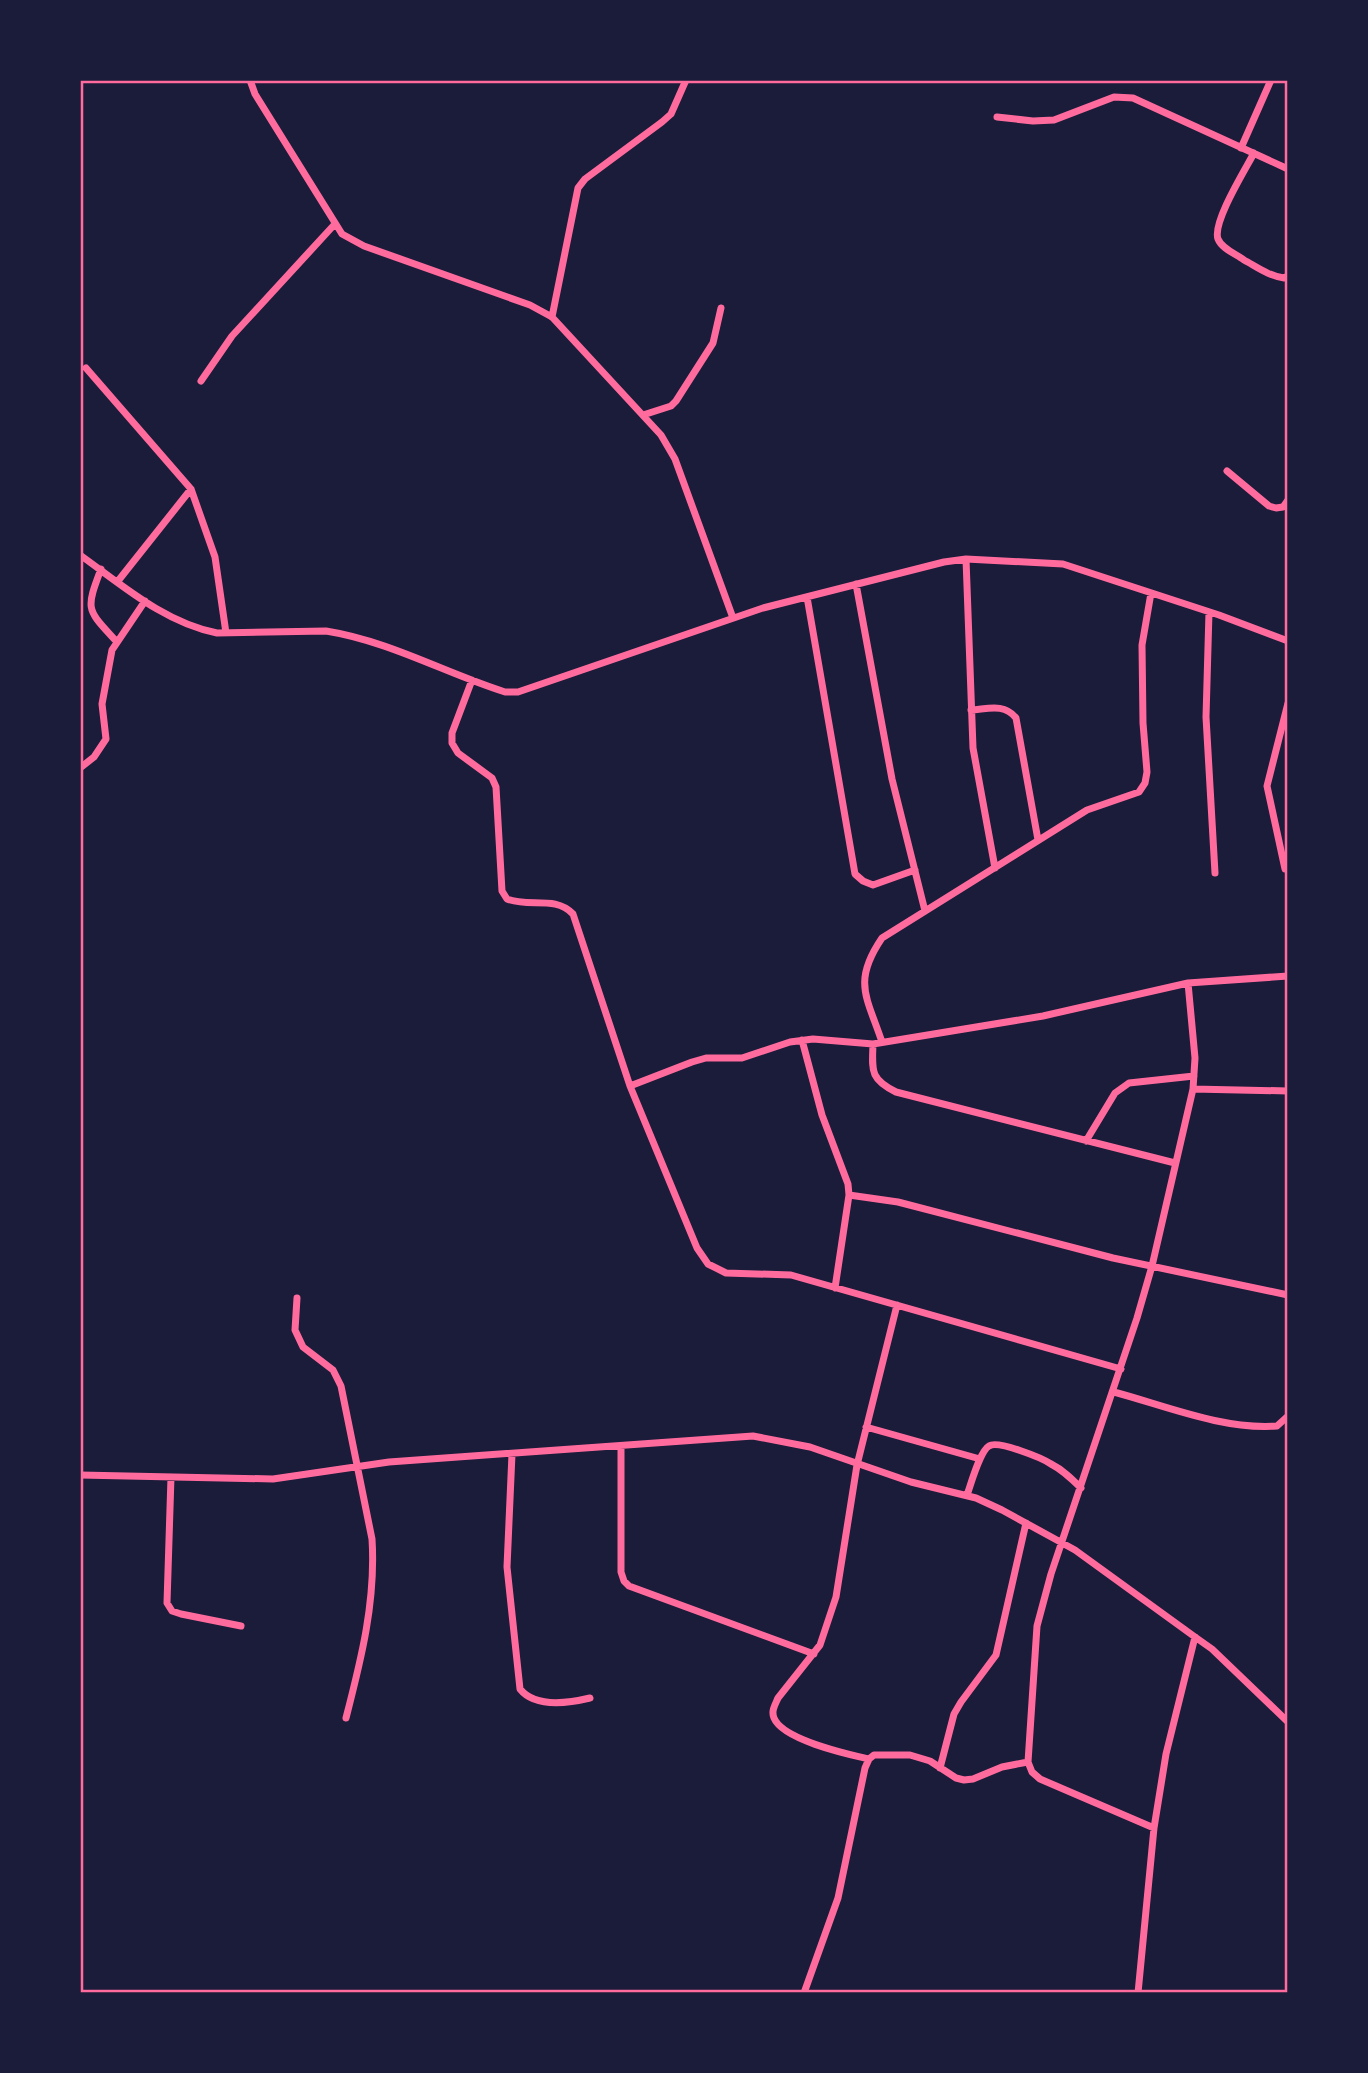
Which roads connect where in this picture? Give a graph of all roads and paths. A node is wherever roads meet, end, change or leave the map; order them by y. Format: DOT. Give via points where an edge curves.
graph roads {
  1 [pos="250,80"];
  2 [pos="686,80"];
  3 [pos="1271,80"];
  4 [pos="997,117"];
  5 [pos="1241,148"];
  6 [pos="1254,153"];
  7 [pos="1287,169"];
  8 [pos="334,225"];
  9 [pos="1287,276"];
  10 [pos="721,308"];
  11 [pos="552,317"];
  12 [pos="86,368"];
  13 [pos="201,382"];
  14 [pos="643,415"];
  15 [pos="1227,471"];
  16 [pos="191,489"];
  17 [pos="1287,500"];
  18 [pos="80,555"];
  19 [pos="966,559"];
  20 [pos="101,569"];
  21 [pos="118,581"];
  22 [pos="856,584"];
  23 [pos="1151,593"];
  24 [pos="807,597"];
  25 [pos="145,600"];
  26 [pos="1209,612"];
  27 [pos="733,618"];
  28 [pos="226,633"];
  29 [pos="116,641"];
  30 [pos="1287,641"];
  31 [pos="472,680"];
  32 [pos="1287,703"];
  33 [pos="971,710"];
  34 [pos="80,768"];
  35 [pos="1038,840"];
  36 [pos="995,867"];
  37 [pos="1285,869"];
  38 [pos="915,870"];
  39 [pos="1215,873"];
  40 [pos="925,911"];
  41 [pos="1287,976"];
  42 [pos="1188,983"];
  43 [pos="802,1040"];
  44 [pos="882,1042"];
  45 [pos="873,1044"];
  46 [pos="1194,1076"];
  47 [pos="630,1086"];
  48 [pos="1193,1089"];
  49 [pos="1287,1091"];
  50 [pos="1086,1141"];
  51 [pos="1175,1164"];
  52 [pos="849,1195"];
  53 [pos="1152,1266"];
  54 [pos="835,1288"];
  55 [pos="1287,1295"];
  56 [pos="297,1298"];
  57 [pos="897,1306"];
  58 [pos="1121,1369"];
  59 [pos="1114,1392"];
  60 [pos="1287,1416"];
  61 [pos="866,1427"];
  62 [pos="1284,1427"];
  63 [pos="621,1447"];
  64 [pos="512,1454"];
  65 [pos="981,1460"];
  66 [pos="857,1465"];
  67 [pos="358,1467"];
  68 [pos="80,1475"];
  69 [pos="171,1477"];
  70 [pos="1081,1488"];
  71 [pos="967,1495"];
  72 [pos="1026,1523"];
  73 [pos="1063,1543"];
  74 [pos="241,1626"];
  75 [pos="1195,1636"];
  76 [pos="814,1654"];
  77 [pos="590,1698"];
  78 [pos="346,1718"];
  79 [pos="1287,1722"];
  80 [pos="869,1759"];
  81 [pos="1028,1762"];
  82 [pos="940,1768"];
  83 [pos="1154,1828"];
  84 [pos="804,1993"];
  85 [pos="1138,1993"];
  1 -- 8 [label="street"];
  2 -- 11 [label="street" via="671,114 578,188"];
  3 -- 5 [label="street"];
  4 -- 5 [label="street" via="1054,120 1114,97 1133,98"];
  5 -- 6 [label="street"];
  6 -- 7 [label="street"];
  6 -- 9 [label="street" via="1217,228 1218,238 1223,247 1269,274"];
  8 -- 11 [label="street" via="364,246"];
  8 -- 13 [label="street" via="232,335"];
  10 -- 14 [label="street" via="713,343 676,401"];
  11 -- 14 [label="street"];
  12 -- 16 [label="street"];
  14 -- 27 [label="street" via="675,459"];
  15 -- 17 [label="street" via="1269,506 1283,507"];
  16 -- 21 [label="street"];
  16 -- 28 [label="street" via="215,557"];
  18 -- 20 [label="street"];
  19 -- 22 [label="street"];
  19 -- 23 [label="street" via="1063,564"];
  19 -- 33 [label="street"];
  20 -- 21 [label="street"];
  20 -- 29 [label="street" via="90,605"];
  21 -- 25 [label="street"];
  22 -- 24 [label="street"];
  22 -- 38 [label="street" via="892,779"];
  23 -- 26 [label="street"];
  23 -- 35 [label="street" via="1142,645 1145,783 1139,792 1087,810"];
  24 -- 27 [label="street"];
  24 -- 38 [label="street" via="856,874 873,885"];
  25 -- 28 [label="street" via="201,630"];
  25 -- 29 [label="street"];
  26 -- 30 [label="street"];
  26 -- 39 [label="street" via="1206,716"];
  27 -- 31 [label="street" via="518,692"];
  28 -- 31 [label="street" via="342,633"];
  29 -- 34 [label="street" via="102,704 106,739 101,750"];
  31 -- 47 [label="street" via="452,743 458,753 492,778 496,787 502,891 516,903 555,903 573,914"];
  32 -- 37 [label="street" via="1267,786"];
  33 -- 35 [label="street" via="1003,708 1016,718"];
  33 -- 36 [label="street" via="972,748"];
  35 -- 36 [label="street"];
  36 -- 40 [label="street"];
  38 -- 40 [label="street"];
  40 -- 44 [label="street" via="882,938 864,973 864,989"];
  41 -- 42 [label="street"];
  42 -- 44 [label="street" via="1043,1016"];
  42 -- 46 [label="street"];
  43 -- 45 [label="street"];
  43 -- 47 [label="street" via="741,1058 699,1060"];
  43 -- 52 [label="street"];
  44 -- 45 [label="street"];
  45 -- 50 [label="street" via="872,1072 880,1084 896,1092"];
  46 -- 48 [label="street"];
  46 -- 50 [label="street" via="1122,1087"];
  47 -- 54 [label="street" via="697,1248 708,1264 726,1273 791,1275"];
  48 -- 49 [label="street"];
  48 -- 51 [label="street"];
  50 -- 51 [label="street"];
  51 -- 53 [label="street"];
  52 -- 53 [label="street" via="898,1202"];
  52 -- 54 [label="street"];
  53 -- 55 [label="street"];
  53 -- 58 [label="street"];
  54 -- 57 [label="street"];
  56 -- 67 [label="street" via="295,1329 303,1348 333,1370 341,1386"];
  57 -- 58 [label="street"];
  57 -- 61 [label="street"];
  58 -- 59 [label="street"];
  59 -- 62 [label="street" via="1220,1421"];
  59 -- 70 [label="street"];
  60 -- 62 [label="street"];
  61 -- 65 [label="street"];
  61 -- 66 [label="street"];
  63 -- 64 [label="street"];
  63 -- 66 [label="street" via="753,1436 810,1447"];
  63 -- 76 [label="street" via="624,1581"];
  64 -- 67 [label="street"];
  64 -- 77 [label="street" via="507,1567 520,1689 525,1696 560,1703"];
  65 -- 70 [label="street" via="988,1446 1004,1446 1050,1462"];
  65 -- 71 [label="street"];
  66 -- 71 [label="street"];
  66 -- 76 [label="street" via="836,1597"];
  67 -- 69 [label="street" via="273,1479"];
  67 -- 78 [label="street" via="373,1557 365,1644"];
  68 -- 69 [label="street"];
  69 -- 74 [label="street" via="167,1603 181,1614"];
  70 -- 73 [label="street"];
  71 -- 72 [label="street"];
  72 -- 73 [label="street"];
  72 -- 82 [label="street" via="996,1655 954,1714"];
  73 -- 75 [label="street"];
  73 -- 81 [label="street" via="1037,1626"];
  75 -- 79 [label="street"];
  75 -- 83 [label="street" via="1166,1754"];
  76 -- 80 [label="street" via="778,1698 773,1716 779,1726 820,1747"];
  80 -- 82 [label="street" via="910,1755"];
  80 -- 84 [label="street" via="838,1898"];
  81 -- 82 [label="street" via="964,1780"];
  81 -- 83 [label="street" via="1040,1779"];
  83 -- 85 [label="street"];
}
